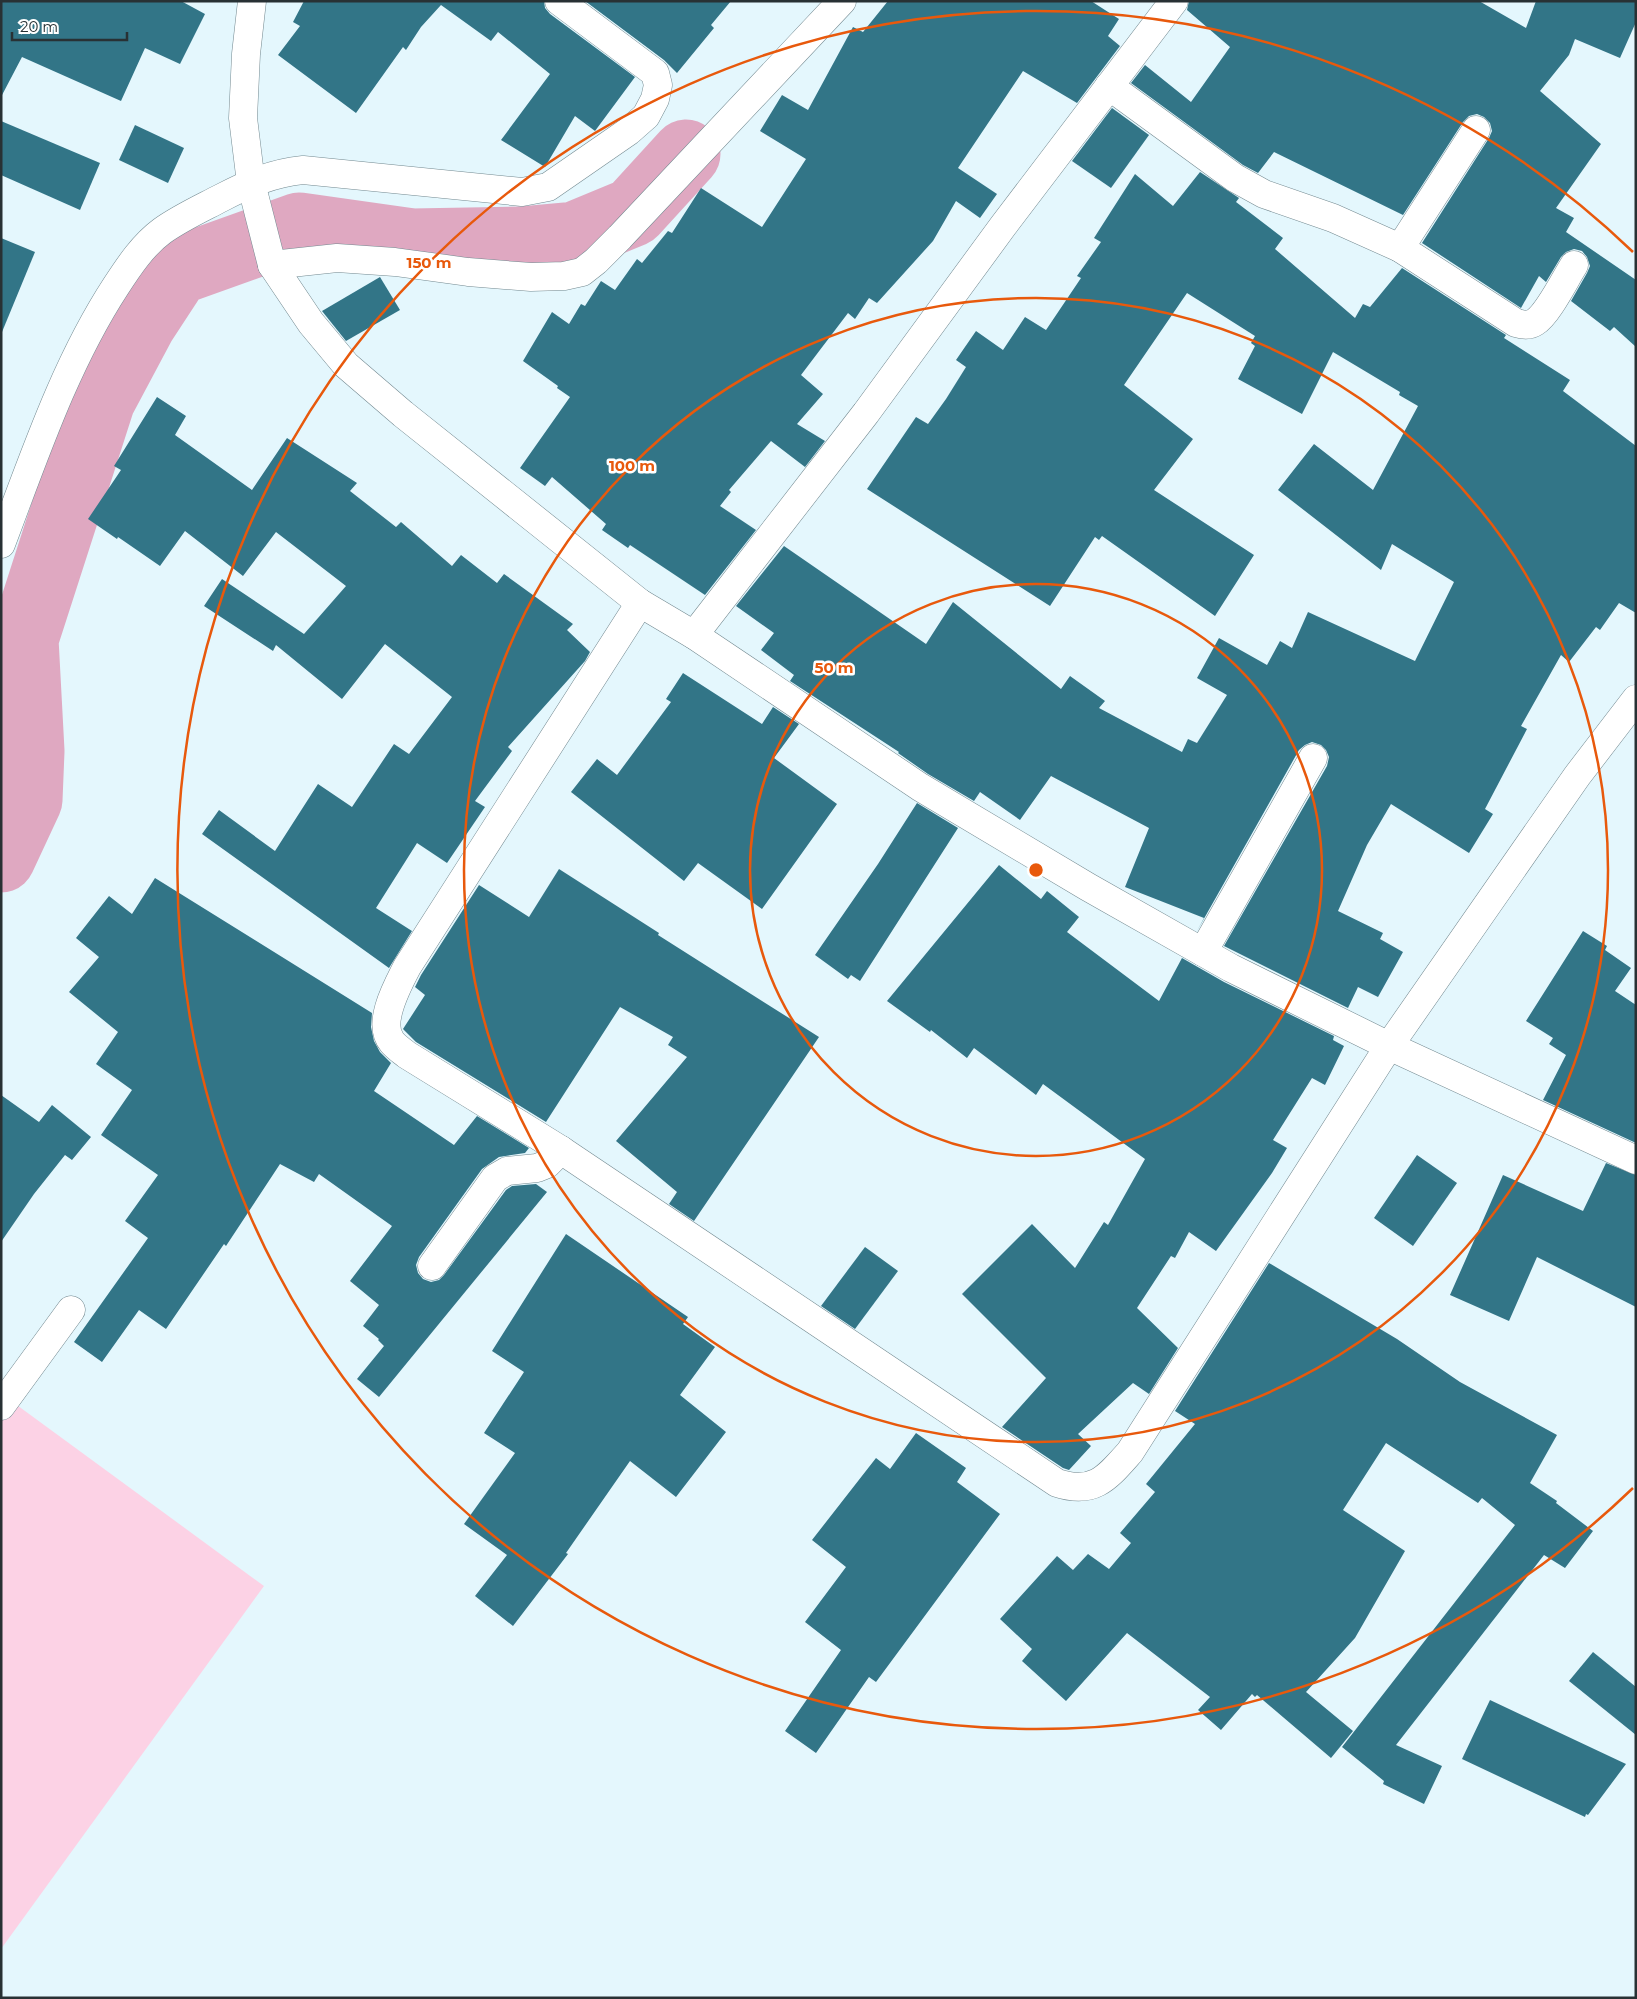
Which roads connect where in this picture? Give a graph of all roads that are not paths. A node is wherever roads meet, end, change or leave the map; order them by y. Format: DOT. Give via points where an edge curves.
graph roads {
  1 [pos="252,1"];
  2 [pos="559,1"];
  3 [pos="842,1"];
  4 [pos="1174,1"];
  5 [pos="1109,86"];
  6 [pos="1476,130"];
  7 [pos="252,188"];
  8 [pos="1400,248"];
  9 [pos="270,260"];
  10 [pos="1574,265"];
  11 [pos="1,544"];
  12 [pos="640,603"];
  13 [pos="694,636"];
  14 [pos="1636,699"];
  15 [pos="1313,758"];
  16 [pos="1203,952"];
  17 [pos="1389,1046"];
  18 [pos="560,1150"];
  19 [pos="1636,1160"];
  20 [pos="432,1266"];
  21 [pos="71,1310"];
  22 [pos="1,1406"];
  1 -- 7 [label="street" via="243,118"];
  2 -- 7 [label="street" via="655,73 658,85 646,116 548,188 522,192 303,170 271,175"];
  3 -- 9 [label="street" via="620,237 582,272 531,277 337,258"];
  4 -- 5 [label="street"];
  5 -- 8 [label="street" via="1242,182 1264,194 1332,218"];
  5 -- 13 [label="street" via="866,413"];
  6 -- 8 [label="street"];
  7 -- 9 [label="street"];
  7 -- 11 [label="street" via="205,206 161,231 132,261 100,310 65,382"];
  8 -- 10 [label="street" via="1525,326 1542,316"];
  9 -- 12 [label="street" via="311,323 346,364 403,414"];
  12 -- 13 [label="street"];
  12 -- 18 [label="street" via="407,968 390,1004 386,1024 390,1040 407,1055"];
  13 -- 16 [label="street" via="920,787"];
  14 -- 17 [label="street" via="1577,776"];
  15 -- 16 [label="street"];
  16 -- 17 [label="street"];
  17 -- 18 [label="street" via="1130,1452 1096,1484 1074,1489 1057,1483"];
  17 -- 19 [label="street"];
  18 -- 20 [label="street" via="547,1164 507,1171 495,1178"];
  21 -- 22 [label="street"];
}
